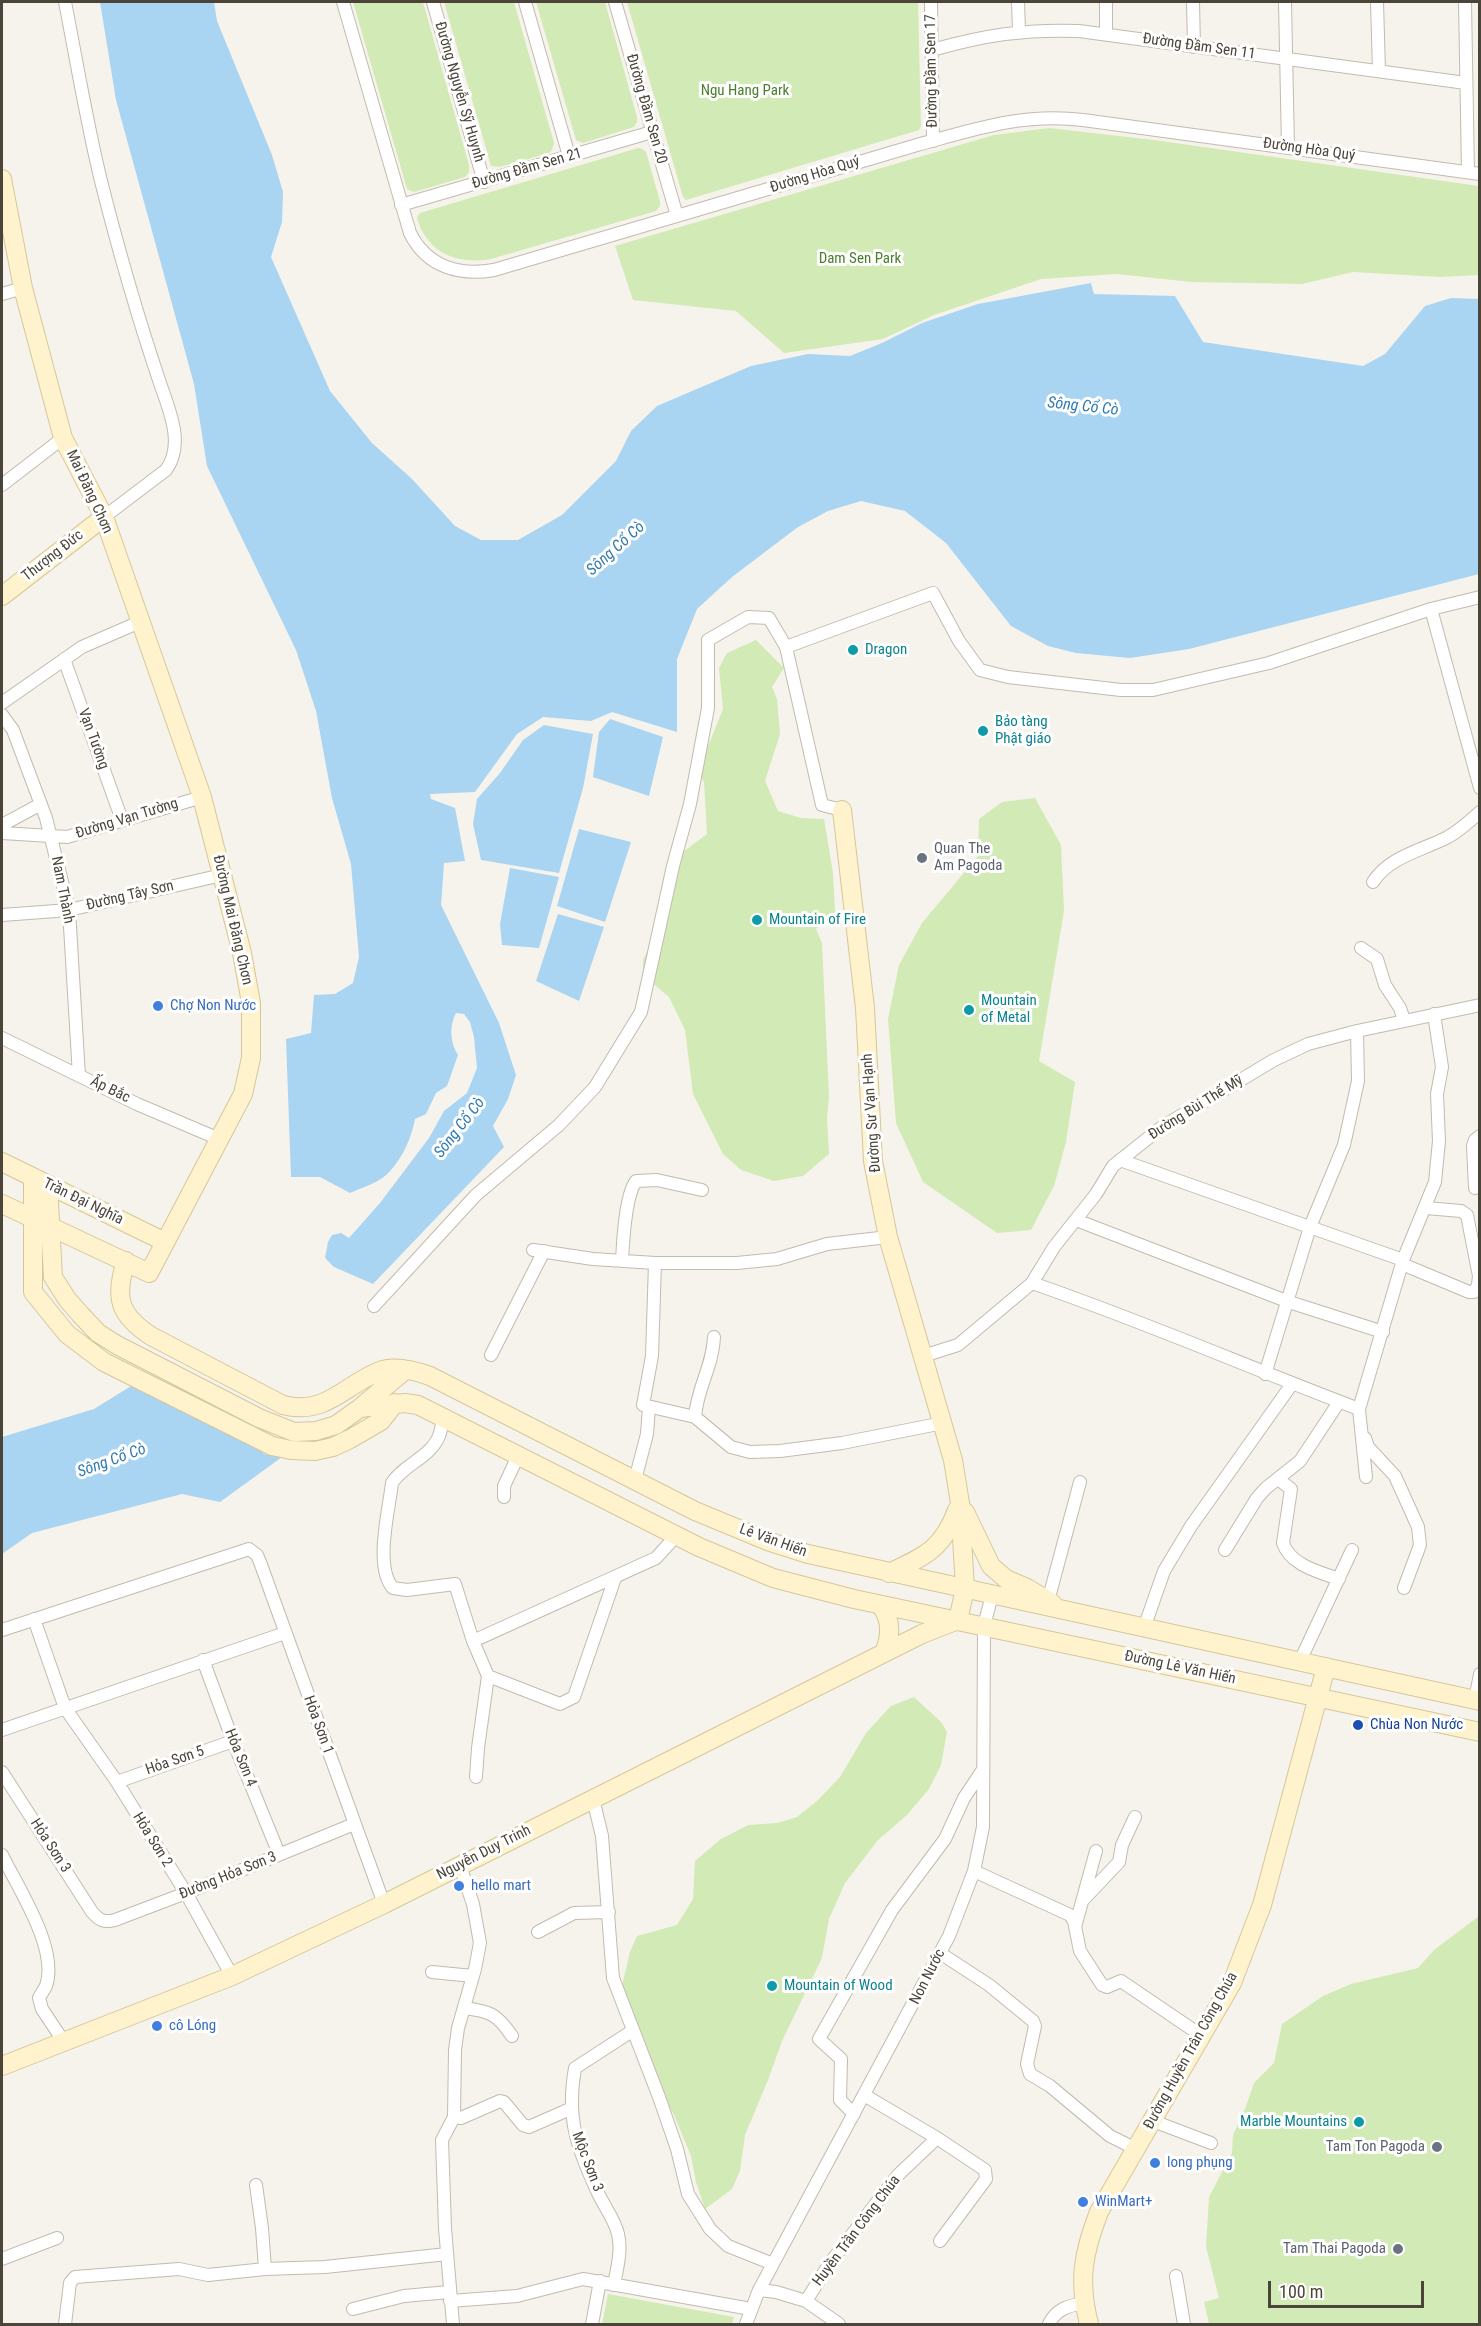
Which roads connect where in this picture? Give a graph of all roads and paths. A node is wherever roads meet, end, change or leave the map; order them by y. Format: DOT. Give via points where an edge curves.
graph roads {
  1 [pos="65,2"];
  2 [pos="343,2"];
  3 [pos="433,2"];
  4 [pos="525,2"];
  5 [pos="615,2"];
  6 [pos="931,2"];
  7 [pos="1018,2"];
  8 [pos="1106,2"];
  9 [pos="1193,2"];
  10 [pos="1285,2"];
  11 [pos="1377,2"];
  12 [pos="1465,2"];
  13 [pos="1465,30"];
  14 [pos="1479,30"];
  15 [pos="1019,31"];
  16 [pos="1106,34"];
  17 [pos="1194,46"];
  18 [pos="932,50"];
  19 [pos="1287,58"];
  20 [pos="1379,71"];
  21 [pos="1466,83"];
  22 [pos="652,132"];
  23 [pos="933,141"];
  24 [pos="1288,147"];
  25 [pos="569,156"];
  26 [pos="1474,173"];
  27 [pos="2,179"];
  28 [pos="484,182"];
  29 [pos="401,205"];
  30 [pos="676,216"];
  31 [pos="7,233"];
  32 [pos="23,288"];
  33 [pos="2,294"];
  34 [pos="63,438"];
  35 [pos="2,485"];
  36 [pos="104,517"];
  37 [pos="2,596"];
  38 [pos="1479,597"];
  39 [pos="1431,609"];
  40 [pos="142,621"];
  41 [pos="786,647"];
  42 [pos="64,659"];
  43 [pos="2,703"];
  44 [pos="2,715"];
  45 [pos="1479,788"];
  46 [pos="202,797"];
  47 [pos="41,804"];
  48 [pos="842,810"];
  49 [pos="1479,812"];
  50 [pos="122,820"];
  51 [pos="2,825"];
  52 [pos="2,833"];
  53 [pos="51,836"];
  54 [pos="222,875"];
  55 [pos="1373,882"];
  56 [pos="69,910"];
  57 [pos="2,915"];
  58 [pos="1361,948"];
  59 [pos="1479,1005"];
  60 [pos="1434,1014"];
  61 [pos="1404,1020"];
  62 [pos="1357,1030"];
  63 [pos="2,1038"];
  64 [pos="79,1076"];
  65 [pos="1479,1136"];
  66 [pos="219,1139"];
  67 [pos="1120,1160"];
  68 [pos="2,1162"];
  69 [pos="41,1181"];
  70 [pos="1475,1188"];
  71 [pos="702,1190"];
  72 [pos="2,1204"];
  73 [pos="1426,1208"];
  74 [pos="33,1218"];
  75 [pos="1076,1220"];
  76 [pos="50,1226"];
  77 [pos="1310,1227"];
  78 [pos="888,1237"];
  79 [pos="165,1242"];
  80 [pos="126,1261"];
  81 [pos="622,1261"];
  82 [pos="1402,1262"];
  83 [pos="655,1263"];
  84 [pos="1032,1283"];
  85 [pos="1289,1302"];
  86 [pos="374,1306"];
  87 [pos="132,1324"];
  88 [pos="1383,1332"];
  89 [pos="714,1337"];
  90 [pos="117,1345"];
  91 [pos="491,1355"];
  92 [pos="923,1356"];
  93 [pos="405,1370"];
  94 [pos="1265,1374"];
  95 [pos="1292,1384"];
  96 [pos="1339,1402"];
  97 [pos="395,1403"];
  98 [pos="649,1407"];
  99 [pos="360,1408"];
  100 [pos="1359,1409"];
  101 [pos="695,1417"];
  102 [pos="443,1418"];
  103 [pos="942,1423"];
  104 [pos="1361,1428"];
  105 [pos="518,1456"];
  106 [pos="1366,1476"];
  107 [pos="1278,1479"];
  108 [pos="635,1480"];
  109 [pos="1080,1482"];
  110 [pos="504,1497"];
  111 [pos="960,1503"];
  112 [pos="676,1536"];
  113 [pos="1225,1550"];
  114 [pos="1352,1550"];
  115 [pos="890,1573"];
  116 [pos="615,1578"];
  117 [pos="1339,1579"];
  118 [pos="1404,1588"];
  119 [pos="965,1589"];
  120 [pos="992,1595"];
  121 [pos="1048,1601"];
  122 [pos="880,1605"];
  123 [pos="1065,1611"];
  124 [pos="34,1619"];
  125 [pos="958,1620"];
  126 [pos="984,1626"];
  127 [pos="1144,1628"];
  128 [pos="2,1630"];
  129 [pos="285,1633"];
  130 [pos="473,1641"];
  131 [pos="884,1653"];
  132 [pos="203,1660"];
  133 [pos="1300,1661"];
  134 [pos="1326,1667"];
  135 [pos="1479,1674"];
  136 [pos="488,1676"];
  137 [pos="1319,1697"];
  138 [pos="1477,1701"];
  139 [pos="65,1707"];
  140 [pos="2,1730"];
  141 [pos="1479,1732"];
  142 [pos="233,1741"];
  143 [pos="982,1771"];
  144 [pos="2,1772"];
  145 [pos="476,1777"];
  146 [pos="117,1782"];
  147 [pos="593,1799"];
  148 [pos="1136,1816"];
  149 [pos="354,1824"];
  150 [pos="1096,1851"];
  151 [pos="279,1854"];
  152 [pos="2,1855"];
  153 [pos="460,1866"];
  154 [pos="974,1871"];
  155 [pos="186,1893"];
  156 [pos="1083,1900"];
  157 [pos="384,1904"];
  158 [pos="609,1912"];
  159 [pos="100,1920"];
  160 [pos="1075,1928"];
  161 [pos="538,1932"];
  162 [pos="940,1953"];
  163 [pos="432,1972"];
  164 [pos="232,1976"];
  165 [pos="473,1976"];
  166 [pos="464,2007"];
  167 [pos="632,2031"];
  168 [pos="512,2036"];
  169 [pos="1202,2036"];
  170 [pos="64,2042"];
  171 [pos="2,2066"];
  172 [pos="864,2095"];
  173 [pos="570,2109"];
  174 [pos="854,2114"];
  175 [pos="454,2117"];
  176 [pos="1153,2121"];
  177 [pos="938,2138"];
  178 [pos="1211,2143"];
  179 [pos="1136,2149"];
  180 [pos="256,2185"];
  181 [pos="57,2238"];
  182 [pos="940,2241"];
  183 [pos="447,2254"];
  184 [pos="2,2259"];
  185 [pos="773,2264"];
  186 [pos="265,2269"];
  187 [pos="1176,2276"];
  188 [pos="600,2281"];
  189 [pos="614,2284"];
  190 [pos="759,2290"];
  191 [pos="450,2296"];
  192 [pos="806,2301"];
  193 [pos="1083,2303"];
  194 [pos="353,2309"];
  195 [pos="751,2309"];
  196 [pos="65,2325"];
  197 [pos="453,2325"];
  198 [pos="592,2325"];
  199 [pos="746,2325"];
  200 [pos="839,2325"];
  201 [pos="1049,2325"];
  202 [pos="1089,2325"];
  203 [pos="1184,2325"];
  1 -- 36 [label="street" via="102,183 130,293 173,423 175,448 166,470"];
  2 -- 29 [label="street, Đường Hòa Quý"];
  3 -- 28 [label="street, Đường Nguyễn Sỹ Huynh"];
  4 -- 25 [label="street"];
  5 -- 22 [label="street, Đường Đầm Sen 20"];
  6 -- 18 [label="street, Đường Đầm Sen 17"];
  7 -- 15 [label="street"];
  8 -- 16 [label="street"];
  9 -- 17 [label="street"];
  10 -- 19 [label="street"];
  11 -- 20 [label="street"];
  12 -- 13 [label="street"];
  13 -- 14 [label="street"];
  13 -- 21 [label="street"];
  15 -- 16 [label="street, Đường Đầm Sen 11"];
  15 -- 18 [label="street, Đường Đầm Sen 11"];
  16 -- 17 [label="street, Đường Đầm Sen 11"];
  17 -- 19 [label="street, Đường Đầm Sen 11"];
  18 -- 23 [label="street, Đường Đầm Sen 17"];
  19 -- 20 [label="street, Đường Đầm Sen 11"];
  19 -- 24 [label="street"];
  20 -- 21 [label="street, Đường Đầm Sen 11"];
  21 -- 26 [label="street"];
  22 -- 25 [label="street, Đường Đầm Sen 21"];
  22 -- 30 [label="street, Đường Đầm Sen 20"];
  23 -- 24 [label="street, Đường Hòa Quý" via="1011,120 1047,117"];
  23 -- 30 [label="street, Đường Hòa Quý"];
  24 -- 26 [label="street, Đường Hòa Quý"];
  25 -- 28 [label="street, Đường Đầm Sen 21"];
  27 -- 31 [label="main road, Mai Đăng Chơn"];
  28 -- 29 [label="street, Đường Đầm Sen 21"];
  29 -- 30 [label="street, Đường Hòa Quý" via="410,233 423,253 451,270 471,273 494,270"];
  31 -- 32 [label="main road, Mai Đăng Chơn"];
  32 -- 33 [label="street"];
  32 -- 34 [label="main road, Mai Đăng Chơn"];
  34 -- 35 [label="street"];
  34 -- 36 [label="main road, Mai Đăng Chơn"];
  36 -- 37 [label="main road, Thượng Đức"];
  36 -- 40 [label="main road, Mai Đăng Chơn"];
  38 -- 39 [label="street"];
  39 -- 41 [label="street" via="1269,663 1153,690 1120,690 980,670 933,593"];
  39 -- 45 [label="street"];
  40 -- 42 [label="street"];
  40 -- 46 [label="main road, Mai Đăng Chơn"];
  41 -- 48 [label="street, Đường Sư Vạn Hạnh" via="822,805"];
  41 -- 86 [label="street" via="769,618 748,617 708,640 708,708 690,804 641,1012 596,1087 559,1125 476,1194"];
  42 -- 43 [label="street"];
  42 -- 50 [label="street, Vạn Tường"];
  44 -- 47 [label="street, Nam Thành" via="13,730"];
  46 -- 50 [label="street, Đường Vạn Tường"];
  46 -- 54 [label="main road, Đường Mai Đăng Chơn"];
  47 -- 51 [label="street"];
  47 -- 53 [label="street, Nam Thành"];
  48 -- 78 [label="main road, Đường Sư Vạn Hạnh" via="865,1008 873,1161"];
  49 -- 55 [label="street" via="1448,838 1384,868"];
  50 -- 53 [label="street, Đường Vạn Tường" via="67,837"];
  52 -- 53 [label="street, Đường Vạn Tường"];
  53 -- 56 [label="street, Nam Thành"];
  54 -- 56 [label="street, Đường Tây Sơn"];
  54 -- 66 [label="main road, Đường Mai Đăng Chơn" via="242,953 252,1032 243,1094"];
  56 -- 57 [label="street, Đường Tây Sơn"];
  56 -- 64 [label="street, Nam Thành"];
  58 -- 61 [label="street" via="1377,959 1385,985"];
  59 -- 60 [label="street, Đường Bùi Thế Mỹ"];
  60 -- 61 [label="street, Đường Bùi Thế Mỹ"];
  60 -- 73 [label="street" via="1442,1067 1437,1094 1439,1141 1435,1182"];
  61 -- 62 [label="street, Đường Bùi Thế Mỹ"];
  62 -- 67 [label="street, Đường Bùi Thế Mỹ" via="1308,1044 1274,1060 1162,1127"];
  62 -- 77 [label="street" via="1358,1081 1344,1145"];
  63 -- 64 [label="street, Ấp Bắc"];
  64 -- 66 [label="street, Ấp Bắc"];
  65 -- 70 [label="street" via="1473,1146"];
  66 -- 79 [label="main road, Đường Mai Đăng Chơn"];
  67 -- 75 [label="street, Đường Bùi Thế Mỹ"];
  67 -- 77 [label="street"];
  68 -- 69 [label="main road, Trần Đại Nghĩa"];
  69 -- 74 [label="main road"];
  69 -- 76 [label="main road"];
  69 -- 79 [label="main road, Trần Đại Nghĩa"];
  71 -- 81 [label="street" via="657,1180 636,1181 625,1226"];
  72 -- 74 [label="main road"];
  73 -- 82 [label="street"];
  73 -- 82 [label="street" via="1467,1215 1478,1285 1474,1292 1469,1292"];
  74 -- 76 [label="main road"];
  74 -- 97 [label="main road" via="33,1292 67,1334 104,1362 272,1446 291,1450 333,1447 381,1421"];
  75 -- 84 [label="street, Đường Bùi Thế Mỹ"];
  75 -- 85 [label="street"];
  76 -- 80 [label="main road"];
  76 -- 90 [label="main road" via="53,1277 80,1314"];
  77 -- 82 [label="street"];
  77 -- 85 [label="street"];
  78 -- 83 [label="street" via="827,1244 777,1259"];
  78 -- 92 [label="main road, Đường Sư Vạn Hạnh"];
  79 -- 80 [label="main road, Đường Mai Đăng Chơn" via="149,1273"];
  80 -- 87 [label="main road" via="120,1298"];
  81 -- 83 [label="street"];
  81 -- 91 [label="street" via="539,1251"];
  82 -- 88 [label="street"];
  83 -- 98 [label="street" via="652,1356 643,1405"];
  84 -- 92 [label="street, Đường Bùi Thế Mỹ" via="958,1345"];
  84 -- 94 [label="street" via="1106,1308"];
  85 -- 88 [label="street"];
  85 -- 94 [label="street"];
  87 -- 90 [label="main road"];
  87 -- 93 [label="main road, Lê Văn Hiến" via="275,1401 299,1409 313,1407 382,1370"];
  88 -- 100 [label="street"];
  89 -- 101 [label="street" via="712,1359 701,1385"];
  90 -- 99 [label="main road" via="294,1432 336,1425"];
  92 -- 103 [label="main road, Đường Sư Vạn Hạnh"];
  93 -- 99 [label="main road"];
  93 -- 108 [label="main road, Lê Văn Hiến" via="430,1376"];
  94 -- 95 [label="street"];
  95 -- 96 [label="street"];
  95 -- 127 [label="street" via="1191,1526 1164,1571"];
  96 -- 100 [label="street"];
  96 -- 107 [label="street" via="1300,1461"];
  97 -- 99 [label="main road"];
  97 -- 102 [label="main road" via="418,1405"];
  98 -- 101 [label="street"];
  98 -- 108 [label="street" via="647,1434"];
  100 -- 104 [label="street"];
  101 -- 103 [label="street" via="731,1447 750,1452 842,1443"];
  102 -- 105 [label="main road"];
  102 -- 130 [label="street" via="430,1449 392,1483 385,1575 397,1590 455,1584"];
  103 -- 111 [label="main road, Đường Sư Vạn Hạnh"];
  104 -- 106 [label="street"];
  104 -- 118 [label="street" via="1368,1447 1395,1476 1418,1527 1420,1545"];
  105 -- 110 [label="street" via="504,1486"];
  105 -- 112 [label="main road"];
  107 -- 113 [label="street" via="1257,1498"];
  107 -- 117 [label="street" via="1291,1489 1283,1543 1286,1551 1303,1565"];
  108 -- 115 [label="main road, Lê Văn Hiến" via="695,1511 770,1542"];
  109 -- 121 [label="street"];
  111 -- 115 [label="main road" via="950,1529 927,1555"];
  111 -- 119 [label="main road, Đường Sư Vạn Hạnh"];
  111 -- 121 [label="main road" via="991,1566 1006,1579"];
  112 -- 116 [label="street" via="656,1558"];
  112 -- 122 [label="main road" via="773,1578"];
  114 -- 117 [label="street"];
  115 -- 119 [label="main road, Lê Văn Hiến"];
  116 -- 130 [label="street"];
  116 -- 136 [label="street" via="574,1697 560,1704"];
  117 -- 133 [label="street"];
  119 -- 120 [label="main road, Lê Văn Hiến"];
  119 -- 125 [label="main road, Đường Sư Vạn Hạnh"];
  120 -- 123 [label="main road, Lê Văn Hiến"];
  120 -- 126 [label="street, Non Nước"];
  121 -- 123 [label="main road"];
  122 -- 125 [label="main road, Đường Lê Văn Hiến"];
  122 -- 131 [label="main road" via="887,1613 890,1629"];
  123 -- 127 [label="main road, Lê Văn Hiến"];
  124 -- 128 [label="street"];
  124 -- 129 [label="street, Hỏa Sơn 1" via="249,1549 260,1562"];
  124 -- 139 [label="street, Hỏa Sơn 2"];
  125 -- 126 [label="main road, Đường Lê Văn Hiến"];
  125 -- 131 [label="main road, Nguyễn Duy Trinh"];
  126 -- 137 [label="main road, Đường Lê Văn Hiến"];
  126 -- 143 [label="street, Non Nước"];
  127 -- 133 [label="main road"];
  129 -- 132 [label="street"];
  129 -- 149 [label="street, Hỏa Sơn 1"];
  130 -- 136 [label="street"];
  131 -- 147 [label="main road, Nguyễn Duy Trinh"];
  132 -- 139 [label="street"];
  132 -- 142 [label="street, Hỏa Sơn 4"];
  133 -- 134 [label="main road"];
  134 -- 137 [label="main road, Đường Huyền Trân Công Chúa"];
  134 -- 138 [label="main road"];
  135 -- 138 [label="street"];
  136 -- 145 [label="street"];
  137 -- 141 [label="main road, Đường Lê Văn Hiến"];
  137 -- 169 [label="main road, Đường Huyền Trân Công Chúa" via="1262,1905 1232,1983"];
  139 -- 140 [label="street"];
  139 -- 146 [label="street, Hỏa Sơn 2"];
  142 -- 146 [label="street, Hỏa Sơn 5"];
  142 -- 151 [label="street, Hỏa Sơn 4"];
  143 -- 154 [label="street, Non Nước" via="983,1827"];
  143 -- 174 [label="street" via="945,1839 892,1910 819,2039 841,2059 840,2100"];
  144 -- 159 [label="street, Hỏa Sơn 3"];
  146 -- 155 [label="street, Hỏa Sơn 2"];
  147 -- 153 [label="main road, Nguyễn Duy Trinh"];
  147 -- 158 [label="street" via="602,1836"];
  148 -- 156 [label="street" via="1118,1864"];
  149 -- 151 [label="street, Đường Hỏa Sơn 3"];
  149 -- 157 [label="street, Hỏa Sơn 1"];
  150 -- 156 [label="street"];
  151 -- 155 [label="street, Đường Hỏa Sơn 3"];
  152 -- 170 [label="street" via="42,1934 48,1976 39,1998"];
  153 -- 157 [label="main road, Nguyễn Duy Trinh"];
  153 -- 165 [label="street" via="478,1923 480,1943"];
  154 -- 160 [label="street" via="1070,1916"];
  154 -- 162 [label="street, Non Nước"];
  155 -- 159 [label="street, Đường Hỏa Sơn 3" via="115,1920"];
  155 -- 164 [label="street, Hỏa Sơn 2"];
  156 -- 160 [label="street"];
  157 -- 164 [label="main road, Nguyễn Duy Trinh"];
  158 -- 161 [label="street" via="574,1913"];
  158 -- 167 [label="street" via="613,1978"];
  160 -- 169 [label="street" via="1080,1951 1102,1985 1121,1981"];
  162 -- 172 [label="street, Non Nước"];
  162 -- 179 [label="street" via="989,1984 1033,2020 1027,2064 1030,2074 1110,2136"];
  163 -- 165 [label="street"];
  164 -- 170 [label="main road, Nguyễn Duy Trinh"];
  165 -- 166 [label="street"];
  166 -- 168 [label="street" via="492,2013"];
  166 -- 175 [label="street" via="455,2049"];
  167 -- 173 [label="street, Mộc Sơn 3" via="575,2068"];
  167 -- 185 [label="street" via="698,2213 728,2246"];
  169 -- 176 [label="main road, Đường Huyền Trân Công Chúa"];
  170 -- 171 [label="main road, Nguyễn Duy Trinh"];
  172 -- 174 [label="street, Non Nước"];
  172 -- 177 [label="street"];
  173 -- 175 [label="street" via="528,2127 500,2101 461,2118"];
  173 -- 189 [label="street, Mộc Sơn 3" via="573,2133 618,2234"];
  174 -- 185 [label="street, Non Nước"];
  175 -- 183 [label="street" via="442,2140"];
  176 -- 178 [label="street"];
  176 -- 179 [label="main road, Đường Huyền Trân Công Chúa"];
  177 -- 182 [label="street" via="986,2174"];
  177 -- 192 [label="street, Huyền Trần Công Chúa" via="898,2175 830,2263"];
  179 -- 193 [label="main road, Đường Huyền Trân Công Chúa" via="1091,2233 1082,2266"];
  180 -- 186 [label="street"];
  181 -- 184 [label="street"];
  183 -- 186 [label="street"];
  183 -- 191 [label="street"];
  185 -- 190 [label="street, Non Nước"];
  186 -- 196 [label="street" via="208,2275 179,2269 75,2277 70,2283"];
  187 -- 203 [label="street"];
  188 -- 189 [label="street"];
  188 -- 191 [label="street" via="574,2280 511,2296"];
  188 -- 198 [label="street"];
  189 -- 195 [label="street"];
  190 -- 192 [label="street"];
  190 -- 195 [label="street, Non Nước"];
  191 -- 194 [label="street" via="404,2296"];
  191 -- 197 [label="street"];
  192 -- 200 [label="street"];
  193 -- 201 [label="street" via="1065,2306"];
  193 -- 202 [label="main road, Đường Huyền Trân Công Chúa"];
  195 -- 199 [label="street, Non Nước"];
}
